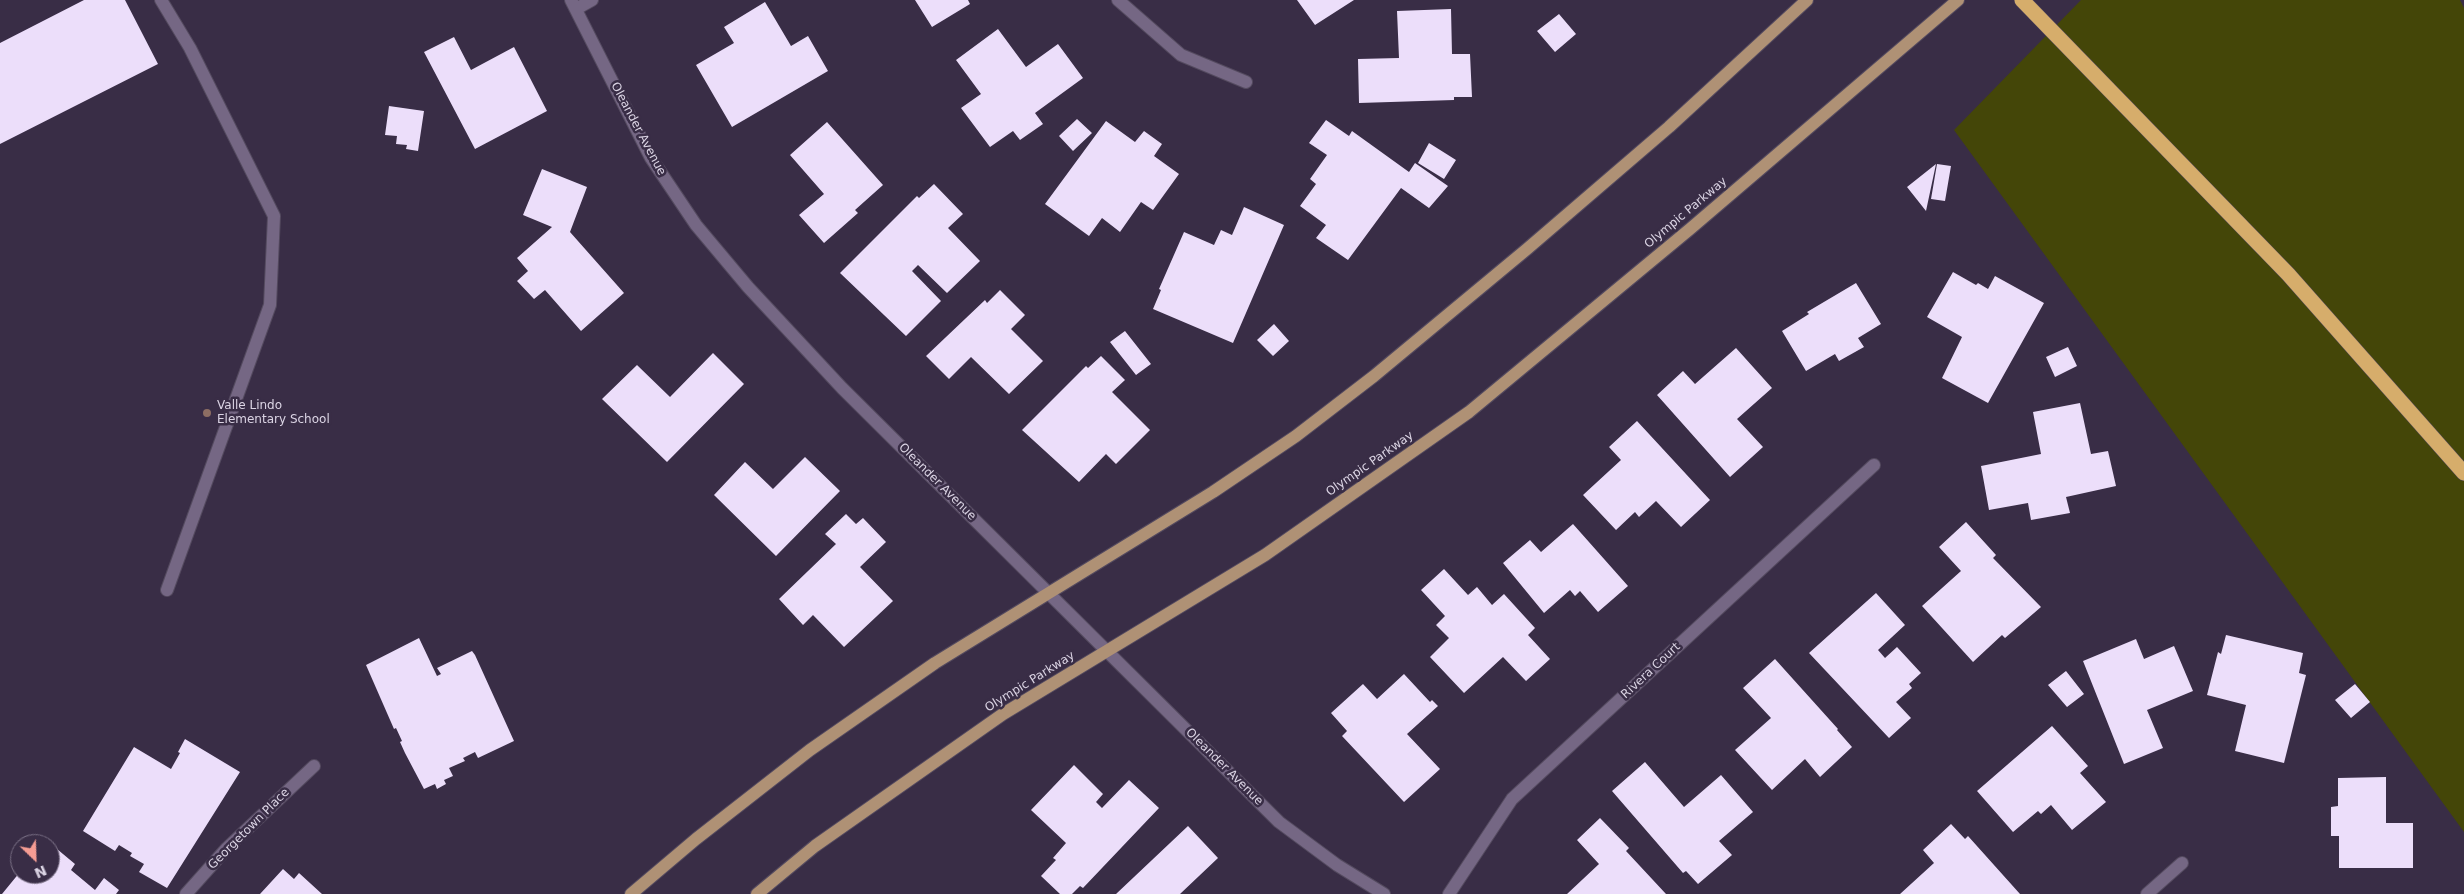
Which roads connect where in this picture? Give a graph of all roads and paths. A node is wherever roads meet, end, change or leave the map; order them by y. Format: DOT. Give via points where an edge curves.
graph roads {
  1 [pos="161,0"];
  2 [pos="592,0"];
  3 [pos="1118,0"];
  4 [pos="1807,0"];
  5 [pos="1958,0"];
  6 [pos="2022,0"];
  7 [pos="573,4"];
  8 [pos="1246,82"];
  9 [pos="1874,465"];
  10 [pos="2464,473"];
  11 [pos="167,590"];
  12 [pos="1051,594"];
  13 [pos="1107,650"];
  14 [pos="314,766"];
  15 [pos="2182,863"];
  16 [pos="186,894"];
  17 [pos="631,894"];
  18 [pos="757,894"];
  19 [pos="1384,894"];
  20 [pos="1449,894"];
  21 [pos="2147,894"];
  1 -- 11 [label="street" via="190,48 274,216 270,305"];
  2 -- 7 [label="street"];
  3 -- 8 [label="street" via="1181,55"];
  4 -- 12 [label="main road" via="1669,127 1374,376 1296,436"];
  5 -- 13 [label="main road, Olympic Parkway" via="1690,229 1468,412 1265,555"];
  6 -- 10 [label="highway" via="2288,274"];
  7 -- 12 [label="street, Oleander Avenue" via="650,158 696,225 842,388"];
  9 -- 20 [label="street, Rivera Court" via="1512,799"];
  12 -- 13 [label="street, Oleander Avenue"];
  12 -- 17 [label="main road" via="935,663 810,750"];
  13 -- 18 [label="main road, Olympic Parkway" via="1003,714 815,846"];
  13 -- 19 [label="street, Oleander Avenue" via="1279,822 1337,865"];
  14 -- 16 [label="street, Georgetown Place" via="227,848"];
  15 -- 21 [label="street"];
}
